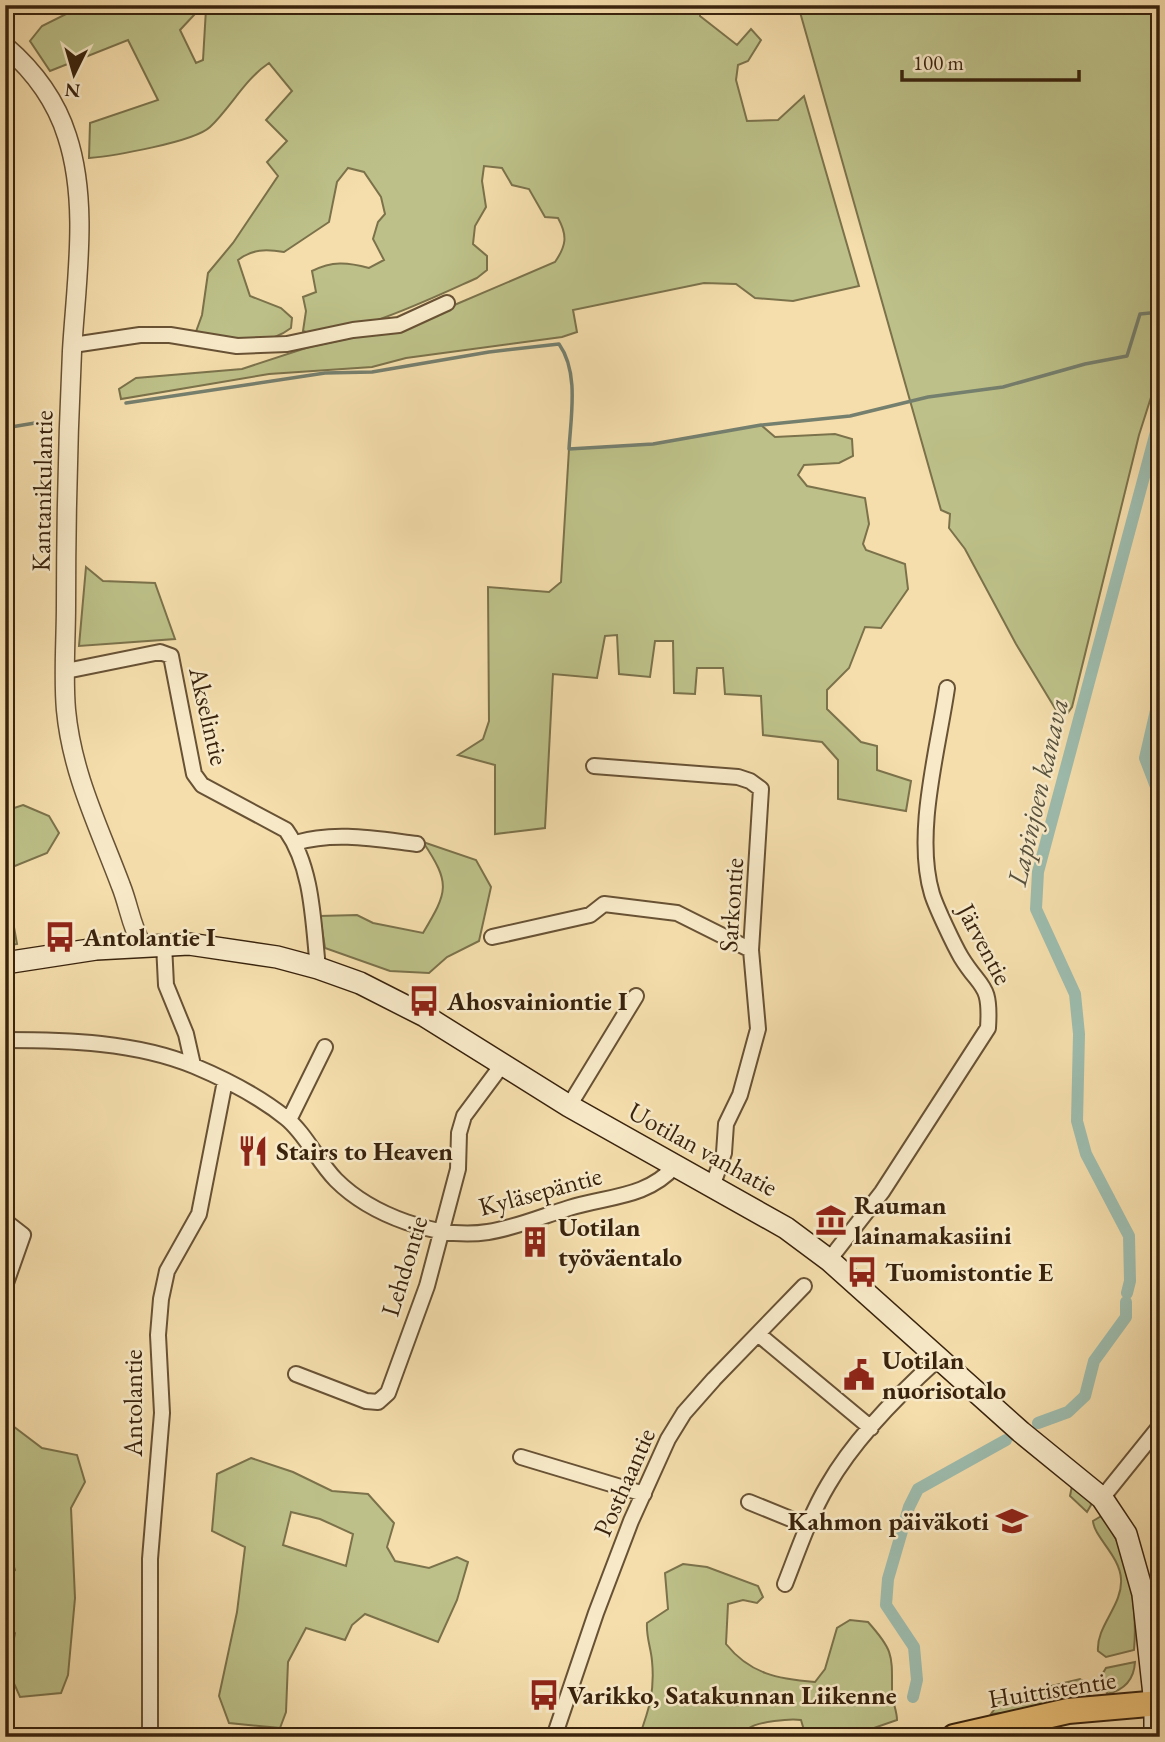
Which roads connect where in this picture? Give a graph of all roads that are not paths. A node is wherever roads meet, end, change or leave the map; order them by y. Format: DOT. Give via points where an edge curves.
graph roads {
  1 [pos="5,46"];
  2 [pos="447,303"];
  3 [pos="73,345"];
  4 [pos="66,671"];
  5 [pos="947,688"];
  6 [pos="594,766"];
  7 [pos="295,843"];
  8 [pos="417,844"];
  9 [pos="492,937"];
  10 [pos="164,944"];
  11 [pos="142,945"];
  12 [pos="751,950"];
  13 [pos="5,963"];
  14 [pos="318,968"];
  15 [pos="636,996"];
  16 [pos="5,1040"];
  17 [pos="325,1047"];
  18 [pos="193,1065"];
  19 [pos="502,1065"];
  20 [pos="225,1082"];
  21 [pos="569,1106"];
  22 [pos="289,1120"];
  23 [pos="675,1166"];
  24 [pos="712,1187"];
  25 [pos="5,1221"];
  26 [pos="441,1232"];
  27 [pos="830,1260"];
  28 [pos="5,1286"];
  29 [pos="804,1286"];
  30 [pos="758,1334"];
  31 [pos="938,1359"];
  32 [pos="296,1374"];
  33 [pos="1160,1426"];
  34 [pos="871,1428"];
  35 [pos="520,1457"];
  36 [pos="644,1494"];
  37 [pos="1102,1498"];
  38 [pos="749,1502"];
  39 [pos="808,1526"];
  40 [pos="785,1584"];
  41 [pos="1151,1596"];
  42 [pos="1157,1703"];
  43 [pos="146,1736"];
  44 [pos="192,1737"];
  45 [pos="554,1737"];
  46 [pos="954,1737"];
  47 [pos="1155,1737"];
  1 -- 3 [label="street, Kantanikulantie" via="46,90 67,135 78,218"];
  2 -- 3 [label="street" via="399,325 287,344 237,346 140,335"];
  3 -- 4 [label="street, Kantanikulantie" via="66,477"];
  4 -- 7 [label="street, Akselintie" via="160,652 171,656 194,774 202,785 286,830"];
  4 -- 11 [label="street, Kantanikulantie" via="72,755 89,811 122,888 132,928"];
  5 -- 27 [label="street, Järventie" via="923,860 933,897 961,957 980,980 990,1002 988,1028 882,1192"];
  6 -- 12 [label="street, Sarkontie" via="738,777 761,789"];
  7 -- 8 [label="street" via="350,836"];
  7 -- 14 [label="street" via="314,926"];
  9 -- 12 [label="street" via="590,915 604,904 677,914"];
  10 -- 11 [label="main road, Uotilan vanhatie"];
  10 -- 14 [label="main road, Uotilan vanhatie" via="244,951"];
  10 -- 18 [label="street" via="166,985"];
  11 -- 13 [label="main road, Uotilan vanhatie"];
  12 -- 24 [label="street, Sarkontie" via="758,1029 740,1096 726,1124 724,1153"];
  14 -- 19 [label="main road, Uotilan vanhatie" via="360,983 425,1016"];
  15 -- 21 [label="street"];
  16 -- 18 [label="street, Kyläsepäntie" via="120,1047"];
  17 -- 22 [label="street"];
  18 -- 20 [label="street, Kyläsepäntie"];
  19 -- 21 [label="main road, Uotilan vanhatie"];
  19 -- 26 [label="street, Lehdontie" via="464,1116 458,1169"];
  20 -- 22 [label="street, Kyläsepäntie"];
  20 -- 43 [label="street, Antolantie" via="200,1214 167,1271 161,1299 162,1413 150,1559"];
  21 -- 23 [label="main road, Uotilan vanhatie"];
  22 -- 26 [label="street, Kyläsepäntie" via="348,1190 381,1210"];
  23 -- 24 [label="main road, Uotilan vanhatie"];
  23 -- 26 [label="street, Kyläsepäntie" via="661,1182 642,1191 489,1232"];
  24 -- 27 [label="main road, Uotilan vanhatie" via="786,1228"];
  25 -- 28 [label="street" via="23,1235"];
  26 -- 32 [label="street, Lehdontie" via="427,1286 388,1393 378,1402 366,1401"];
  27 -- 31 [label="main road, Uotilan vanhatie"];
  29 -- 30 [label="street, Posthaantie"];
  30 -- 34 [label="street"];
  30 -- 36 [label="street, Posthaantie" via="684,1413"];
  31 -- 34 [label="street"];
  31 -- 37 [label="main road, Uotilan vanhatie"];
  33 -- 37 [label="street"];
  34 -- 39 [label="street" via="826,1486"];
  35 -- 36 [label="street"];
  36 -- 45 [label="street, Posthaantie" via="596,1613"];
  37 -- 41 [label="main road, Uotilan vanhatie" via="1126,1534"];
  38 -- 39 [label="street"];
  39 -- 40 [label="street"];
  41 -- 42 [label="main road, Uotilan vanhatie"];
  42 -- 46 [label="highway, Huittistentie" via="1068,1711"];
  42 -- 47 [label="main road, Uotilan vanhatie"];
  43 -- 44 [label="street"];
}
